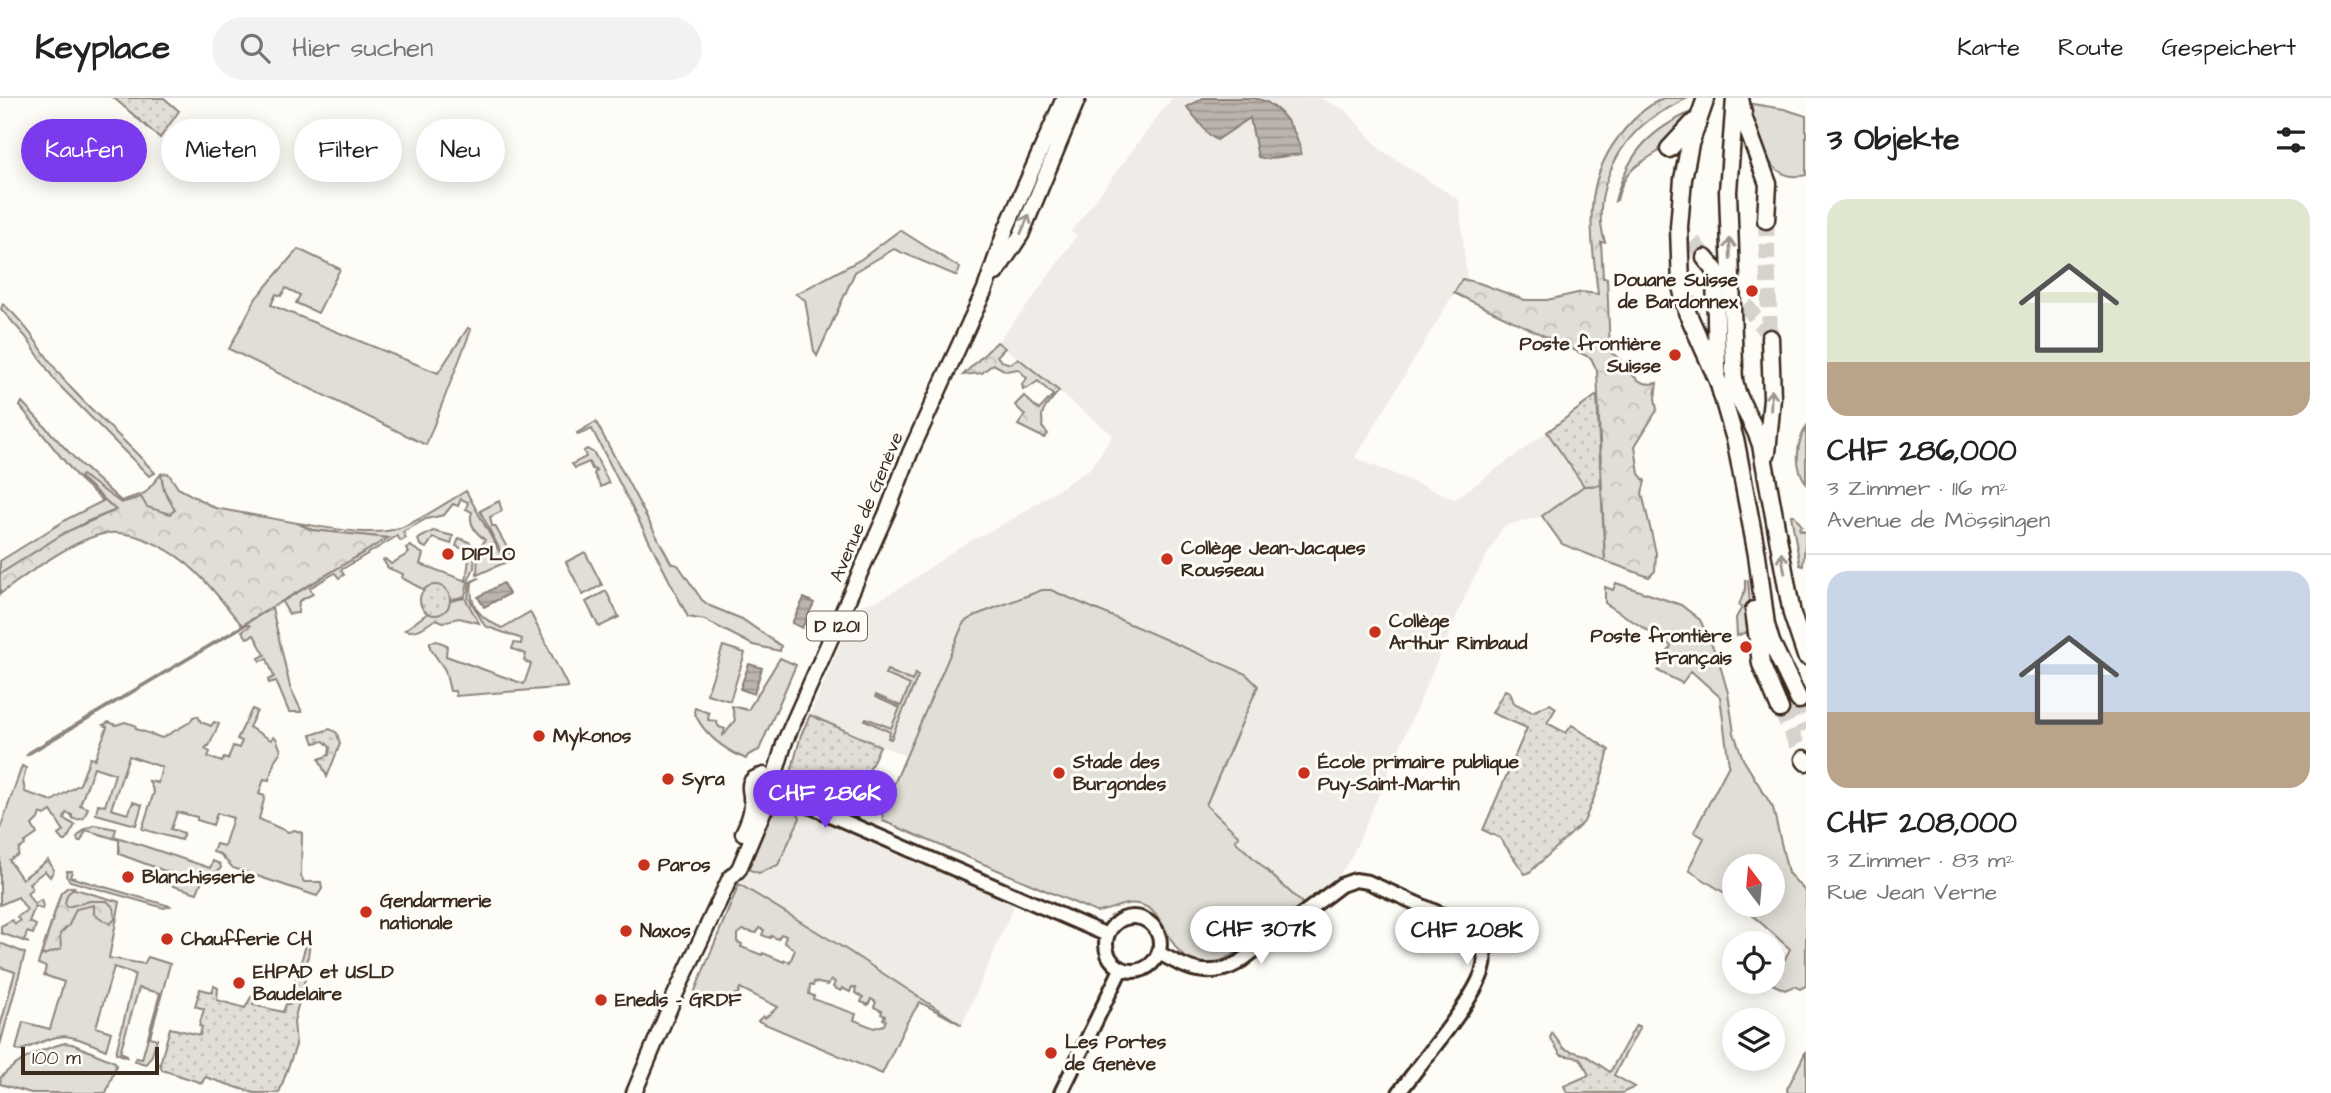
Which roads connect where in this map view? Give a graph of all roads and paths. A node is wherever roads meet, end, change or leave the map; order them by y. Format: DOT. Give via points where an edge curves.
graph roads {
  1 [pos="1706,98"];
  2 [pos="1737,98"];
  3 [pos="1069,104"];
  4 [pos="1700,114"];
  5 [pos="1690,144"];
  6 [pos="1669,149"];
  7 [pos="1028,178"];
  8 [pos="1043,185"];
  9 [pos="1681,211"];
  10 [pos="1766,220"];
  11 [pos="1693,241"];
  12 [pos="1005,247"];
  13 [pos="1705,258"];
  14 [pos="1731,286"];
  15 [pos="1745,304"];
  16 [pos="1770,338"];
  17 [pos="1718,380"];
  18 [pos="1766,462"];
  19 [pos="1806,657"];
  20 [pos="785,741"];
  21 [pos="761,775"];
  22 [pos="777,787"];
  23 [pos="751,799"];
  24 [pos="766,805"];
  25 [pos="730,878"];
  26 [pos="1107,935"];
  27 [pos="1159,953"];
  28 [pos="1121,969"];
  29 [pos="634,1093"];
  30 [pos="1061,1093"];
  31 [pos="1399,1093"];
  1 -- 4 [label="highway"];
  2 -- 10 [label="highway" via="1768,184"];
  14 -- 2 [label="highway, one-way" via="1728,191"];
  3 -- 7 [label="main road, D 1201"];
  3 -- 8 [label="main road, D 1201" via="1064,134"];
  4 -- 5 [label="highway"];
  4 -- 6 [label="highway"];
  5 -- 9 [label="highway"];
  5 -- 17 [label="highway" via="1675,170 1671,198 1675,296 1732,464 1763,672 1790,704 1774,671 1743,475"];
  7 -- 8 [label="main road"];
  7 -- 12 [label="main road, Avenue de Genève / D 1201"];
  12 -- 8 [label="main road, Avenue de Genève / D 1201, one-way" via="1020,235"];
  9 -- 11 [label="highway" via="1685,231"];
  9 -- 17 [label="highway" via="1683,299"];
  12 -- 20 [label="main road, Avenue de Genève / D 1201"];
  13 -- 17 [label="highway" via="1715,271"];
  14 -- 15 [label="highway"];
  14 -- 18 [label="highway" via="1734,385 1757,430"];
  18 -- 16 [label="highway, one-way" via="1772,398"];
  19 -- 18 [label="highway, one-way" via="1791,614"];
  20 -- 21 [label="main road, Avenue de Genève / D 1201"];
  20 -- 22 [label="main road, Avenue de Genève / D 1201" via="776,771"];
  21 -- 22 [label="main road" via="771,777"];
  21 -- 23 [label="main road" via="750,785"];
  22 -- 24 [label="main road" via="774,802"];
  22 -- 26 [label="street"];
  23 -- 24 [label="main road"];
  23 -- 25 [label="main road"];
  24 -- 25 [label="main road" via="739,869"];
  25 -- 29 [label="main road"];
  26 -- 27 [label="street" via="1121,920 1140,918 1157,932"];
  26 -- 28 [label="street" via="1108,955"];
  27 -- 28 [label="street" via="1146,969"];
  27 -- 31 [label="street" via="1193,970 1222,970 1238,963 1341,885 1355,880 1375,884 1463,924 1482,947 1481,975"];
  28 -- 30 [label="street"];
}
